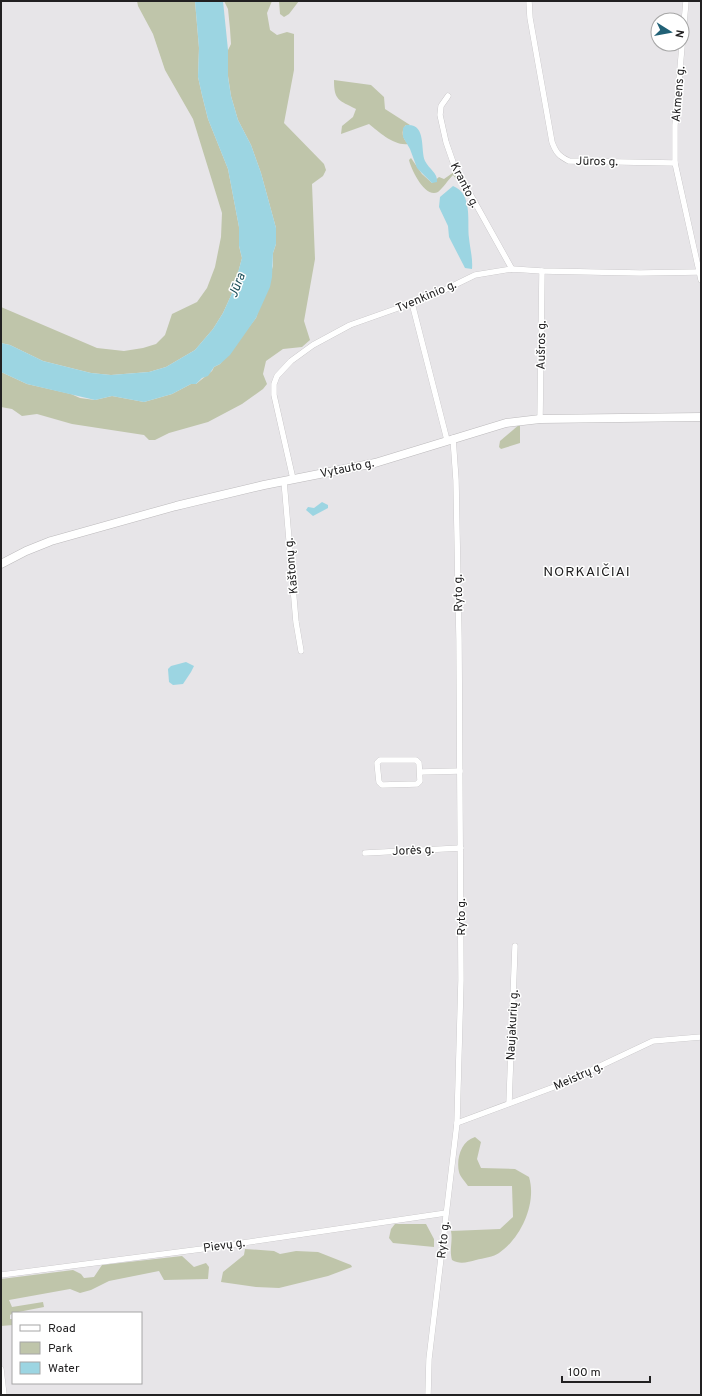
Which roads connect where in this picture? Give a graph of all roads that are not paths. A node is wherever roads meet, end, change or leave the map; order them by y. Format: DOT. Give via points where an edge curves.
graph roads {
  1 [pos="529,1"];
  2 [pos="686,1"];
  3 [pos="448,96"];
  4 [pos="675,163"];
  5 [pos="512,269"];
  6 [pos="542,271"];
  7 [pos="699,272"];
  8 [pos="701,280"];
  9 [pos="412,303"];
  10 [pos="701,418"];
  11 [pos="540,419"];
  12 [pos="450,439"];
  13 [pos="293,479"];
  14 [pos="284,481"];
  15 [pos="1,564"];
  16 [pos="300,651"];
  17 [pos="460,771"];
  18 [pos="420,772"];
  19 [pos="461,848"];
  20 [pos="366,853"];
  21 [pos="515,946"];
  22 [pos="701,1037"];
  23 [pos="508,1103"];
  24 [pos="457,1123"];
  25 [pos="446,1213"];
  26 [pos="1,1275"];
  27 [pos="1,1369"];
  28 [pos="4,1395"];
  29 [pos="428,1395"];
  1 -- 4 [label="street, Jūros g." via="552,142 560,157 569,161"];
  2 -- 4 [label="street, Akmens g." via="675,125"];
  3 -- 5 [label="street, Kranto g." via="441,106 440,115 454,165"];
  4 -- 7 [label="street"];
  5 -- 6 [label="street, Tvenkinio g."];
  5 -- 9 [label="street, Tvenkinio g." via="475,275"];
  6 -- 7 [label="street, Tvenkinio g."];
  6 -- 11 [label="street, Aušros g."];
  7 -- 8 [label="street"];
  9 -- 12 [label="street, Ryto g."];
  9 -- 13 [label="street, Tvenkinio g." via="331,334 291,361 277,376 274,395"];
  10 -- 11 [label="main road, Vytauto g."];
  11 -- 12 [label="main road, Vytauto g." via="506,423"];
  12 -- 13 [label="main road, Vytauto g." via="375,463"];
  12 -- 17 [label="street, Ryto g." via="456,480"];
  13 -- 14 [label="main road, Vytauto g."];
  14 -- 15 [label="main road, Vytauto g." via="190,502 51,541"];
  14 -- 16 [label="street, Kaštonų g." via="289,556"];
  17 -- 18 [label="street"];
  17 -- 19 [label="street, Ryto g."];
  18 -- 18 [label="street" via="420,781 417,784 382,785 379,782 377,763 380,760 416,760"];
  19 -- 20 [label="street, Jorės g."];
  19 -- 24 [label="street, Ryto g."];
  21 -- 23 [label="street, Naujakurių g."];
  22 -- 23 [label="street, Meistrų g." via="653,1041 562,1084"];
  23 -- 24 [label="street, Meistrų g."];
  24 -- 25 [label="street, Ryto g."];
  25 -- 26 [label="street, Pievų g." via="210,1248"];
  25 -- 29 [label="street, Ryto g." via="429,1359"];
  27 -- 28 [label="street"];
}
